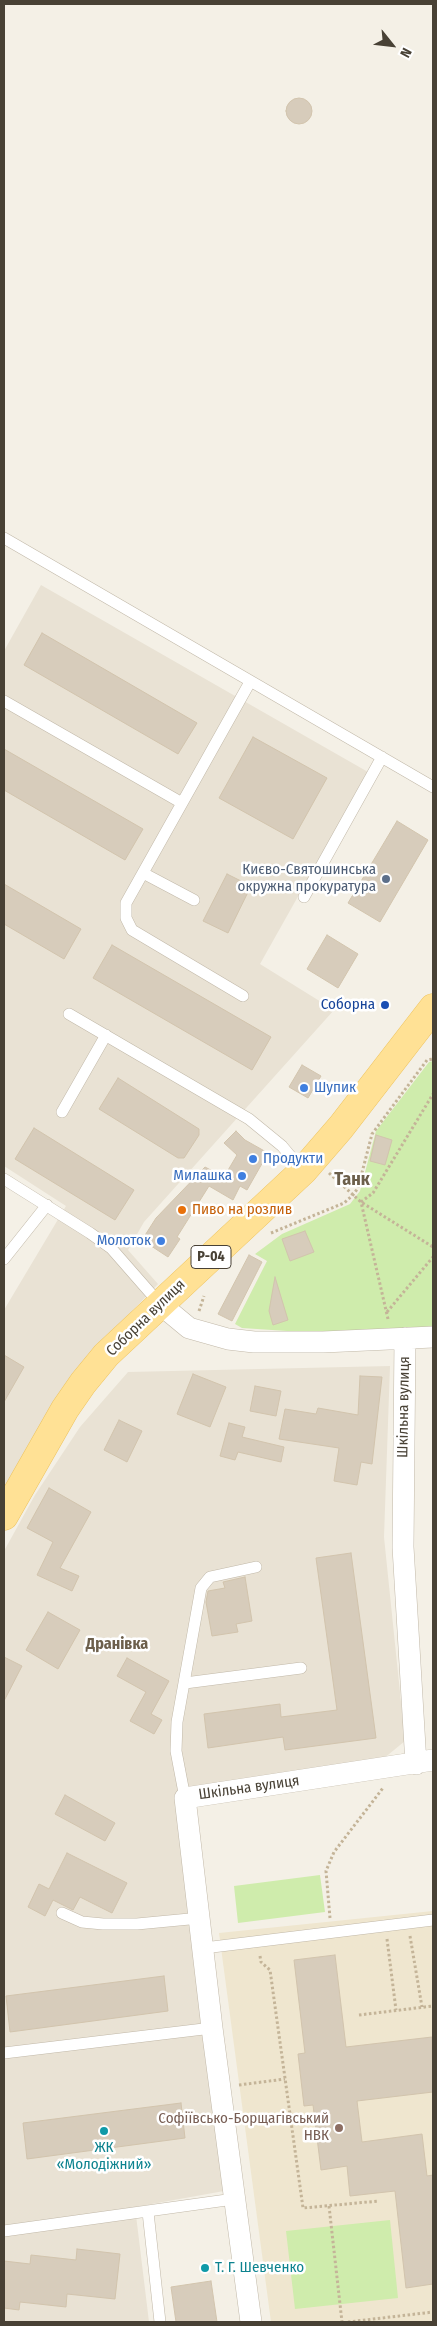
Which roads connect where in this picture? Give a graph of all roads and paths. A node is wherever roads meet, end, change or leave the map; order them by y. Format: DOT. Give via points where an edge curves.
graph roads {
  1 [pos="4,538"];
  2 [pos="250,682"];
  3 [pos="4,701"];
  4 [pos="382,757"];
  5 [pos="433,788"];
  6 [pos="182,803"];
  7 [pos="143,873"];
  8 [pos="304,896"];
  9 [pos="194,900"];
  10 [pos="243,996"];
  11 [pos="433,1008"];
  12 [pos="70,1014"];
  13 [pos="106,1035"];
  14 [pos="433,1059"];
  15 [pos="433,1094"];
  16 [pos="62,1112"];
  17 [pos="308,1165"];
  18 [pos="4,1179"];
  19 [pos="353,1195"];
  20 [pos="360,1202"];
  21 [pos="47,1205"];
  22 [pos="265,1238"];
  23 [pos="433,1247"];
  24 [pos="433,1257"];
  25 [pos="4,1259"];
  26 [pos="208,1290"];
  27 [pos="160,1304"];
  28 [pos="387,1313"];
  29 [pos="190,1328"];
  30 [pos="433,1337"];
  31 [pos="399,1339"];
  32 [pos="4,1516"];
  33 [pos="256,1566"];
  34 [pos="302,1668"];
  35 [pos="185,1683"];
  36 [pos="424,1762"];
  37 [pos="389,1768"];
  38 [pos="185,1798"];
  39 [pos="62,1913"];
  40 [pos="200,1918"];
  41 [pos="433,1920"];
  42 [pos="408,1923"];
  43 [pos="385,1926"];
  44 [pos="332,1932"];
  45 [pos="257,1941"];
  46 [pos="204,1948"];
  47 [pos="433,2006"];
  48 [pos="422,2007"];
  49 [pos="396,2010"];
  50 [pos="359,2015"];
  51 [pos="212,2028"];
  52 [pos="4,2054"];
  53 [pos="285,2079"];
  54 [pos="221,2087"];
  55 [pos="234,2199"];
  56 [pos="379,2201"];
  57 [pos="329,2206"];
  58 [pos="148,2212"];
  59 [pos="4,2231"];
  60 [pos="433,2312"];
  61 [pos="157,2321"];
  62 [pos="251,2322"];
  63 [pos="342,2322"];
  64 [pos="348,2322"];
  1 -- 2 [label="lane"];
  2 -- 4 [label="lane"];
  2 -- 6 [label="lane"];
  3 -- 6 [label="lane"];
  4 -- 5 [label="lane"];
  4 -- 8 [label="lane"];
  6 -- 7 [label="lane"];
  7 -- 9 [label="lane"];
  7 -- 10 [label="lane" via="126,903 126,918 132,930"];
  11 -- 17 [label="main road, Соборна вулиця / Р-04"];
  12 -- 13 [label="lane"];
  13 -- 16 [label="lane"];
  13 -- 17 [label="lane" via="249,1120"];
  14 -- 19 [label="path" via="427,1060 372,1134 358,1188"];
  15 -- 20 [label="path" via="373,1193"];
  17 -- 19 [label="path"];
  17 -- 27 [label="main road, Соборна вулиця / Р-04"];
  18 -- 21 [label="lane"];
  19 -- 20 [label="path"];
  19 -- 22 [label="path" via="344,1203"];
  20 -- 23 [label="path"];
  20 -- 28 [label="path"];
  21 -- 25 [label="lane"];
  21 -- 27 [label="lane" via="110,1248"];
  24 -- 28 [label="path"];
  26 -- 29 [label="path"];
  27 -- 29 [label="street"];
  27 -- 32 [label="main road, Соборна вулиця / Р-04" via="83,1383"];
  28 -- 31 [label="path"];
  29 -- 31 [label="street" via="228,1339 254,1342"];
  30 -- 31 [label="street"];
  31 -- 36 [label="street, Шкільна вулиця" via="403,1547"];
  33 -- 35 [label="lane" via="210,1577 201,1588"];
  34 -- 35 [label="lane"];
  35 -- 38 [label="lane" via="177,1722 176,1751"];
  36 -- 37 [label="street, Шкільна вулиця"];
  37 -- 38 [label="street, Шкільна вулиця"];
  37 -- 44 [label="path" via="391,1778 334,1852 326,1871"];
  38 -- 40 [label="street, Шкільна вулиця"];
  39 -- 40 [label="lane" via="82,1922 103,1924"];
  40 -- 46 [label="street, Шкільна вулиця"];
  41 -- 42 [label="lane"];
  42 -- 43 [label="lane"];
  42 -- 48 [label="path"];
  43 -- 44 [label="lane"];
  43 -- 49 [label="path"];
  44 -- 45 [label="lane"];
  45 -- 46 [label="lane"];
  45 -- 53 [label="path" via="261,1962 270,1970"];
  46 -- 51 [label="street, Шкільна вулиця"];
  47 -- 48 [label="path"];
  48 -- 49 [label="path"];
  49 -- 50 [label="path"];
  51 -- 52 [label="lane"];
  51 -- 54 [label="street, Шкільна вулиця"];
  53 -- 54 [label="path"];
  53 -- 57 [label="path" via="303,2208"];
  54 -- 55 [label="street, Шкільна вулиця"];
  55 -- 58 [label="lane"];
  55 -- 62 [label="street, Шкільна вулиця"];
  56 -- 57 [label="path"];
  57 -- 63 [label="path"];
  58 -- 59 [label="lane"];
  58 -- 61 [label="lane"];
  60 -- 64 [label="path"];
}
